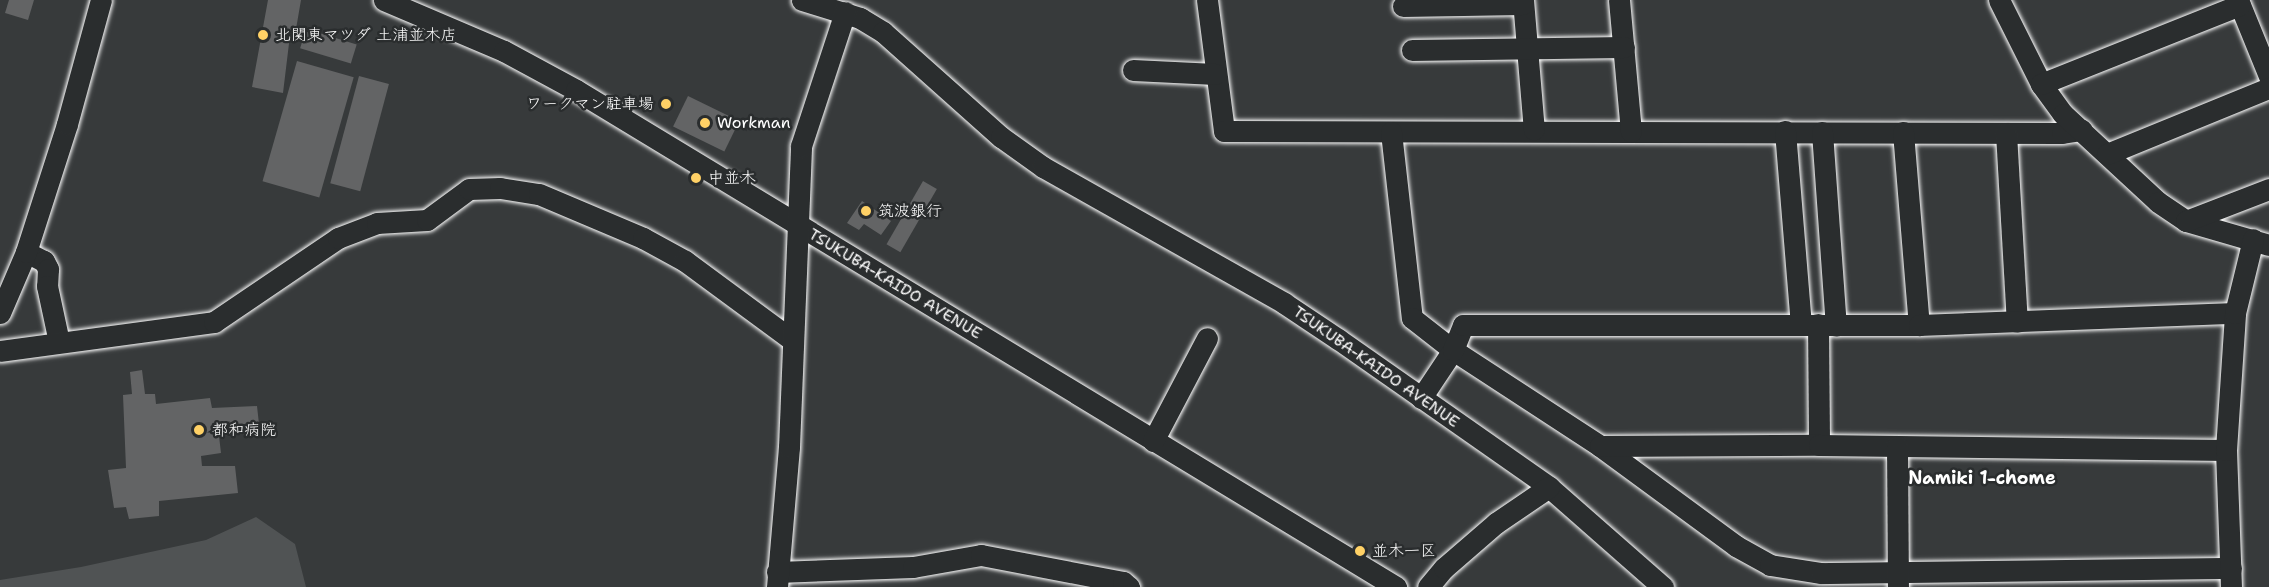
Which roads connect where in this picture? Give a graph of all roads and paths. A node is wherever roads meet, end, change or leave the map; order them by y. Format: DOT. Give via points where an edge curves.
graph roads {
  1 [pos="101,0"];
  2 [pos="384,0"];
  3 [pos="1207,0"];
  4 [pos="1619,0"];
  5 [pos="1999,0"];
  6 [pos="810,1"];
  7 [pos="1523,2"];
  8 [pos="2239,2"];
  9 [pos="1403,6"];
  10 [pos="845,12"];
  11 [pos="1624,47"];
  12 [pos="1527,48"];
  13 [pos="1412,50"];
  14 [pos="1133,70"];
  15 [pos="1215,74"];
  16 [pos="2269,76"];
  17 [pos="2041,84"];
  18 [pos="2269,88"];
  19 [pos="1534,130"];
  20 [pos="2082,130"];
  21 [pos="1631,131"];
  22 [pos="1785,131"];
  23 [pos="1391,132"];
  24 [pos="1822,132"];
  25 [pos="1903,132"];
  26 [pos="2006,133"];
  27 [pos="2107,154"];
  28 [pos="2269,189"];
  29 [pos="2186,221"];
  30 [pos="799,225"];
  31 [pos="2261,242"];
  32 [pos="27,252"];
  33 [pos="0,313"];
  34 [pos="2235,313"];
  35 [pos="2017,322"];
  36 [pos="1818,324"];
  37 [pos="1919,326"];
  38 [pos="1208,338"];
  39 [pos="792,340"];
  40 [pos="59,342"];
  41 [pos="1453,350"];
  42 [pos="0,351"];
  43 [pos="1421,398"];
  44 [pos="1153,441"];
  45 [pos="1819,445"];
  46 [pos="1600,446"];
  47 [pos="1897,446"];
  48 [pos="2226,450"];
  49 [pos="1550,487"];
  50 [pos="2231,577"];
  51 [pos="777,579"];
  52 [pos="1898,579"];
  53 [pos="1129,587"];
  54 [pos="1396,587"];
  55 [pos="1428,587"];
  56 [pos="1663,587"];
  1 -- 32 [label="street" via="68,124"];
  2 -- 30 [label="street, TSUKUBA-KAIDO AVENUE" via="541,70"];
  3 -- 15 [label="street"];
  4 -- 11 [label="street"];
  5 -- 17 [label="street"];
  6 -- 10 [label="street, TSUKUBA-KAIDO AVENUE"];
  7 -- 9 [label="street"];
  7 -- 12 [label="street"];
  8 -- 16 [label="street"];
  8 -- 17 [label="street"];
  10 -- 30 [label="street" via="801,146"];
  10 -- 43 [label="street, TSUKUBA-KAIDO AVENUE" via="884,32 1001,136 1043,167 1284,303"];
  11 -- 12 [label="street"];
  11 -- 21 [label="street"];
  12 -- 13 [label="street"];
  12 -- 19 [label="street"];
  14 -- 15 [label="street"];
  15 -- 23 [label="street" via="1224,130"];
  17 -- 20 [label="street" via="2063,114"];
  18 -- 27 [label="street"];
  19 -- 21 [label="street"];
  19 -- 23 [label="street"];
  20 -- 26 [label="street"];
  20 -- 27 [label="street"];
  21 -- 22 [label="street"];
  22 -- 24 [label="street"];
  22 -- 36 [label="street"];
  23 -- 41 [label="street" via="1412,318"];
  24 -- 25 [label="street"];
  24 -- 36 [label="street"];
  25 -- 26 [label="street"];
  25 -- 37 [label="street"];
  26 -- 35 [label="street"];
  27 -- 29 [label="street" via="2158,202"];
  28 -- 29 [label="street"];
  29 -- 31 [label="street"];
  30 -- 39 [label="street"];
  30 -- 44 [label="street, TSUKUBA-KAIDO AVENUE"];
  31 -- 34 [label="street"];
  32 -- 33 [label="street"];
  32 -- 40 [label="street" via="44,261 48,269 47,286"];
  34 -- 35 [label="street"];
  34 -- 48 [label="street"];
  35 -- 37 [label="street"];
  36 -- 37 [label="street"];
  36 -- 41 [label="street" via="1463,325"];
  36 -- 45 [label="street"];
  38 -- 44 [label="street"];
  39 -- 40 [label="street" via="685,261 643,238 539,194 500,188 469,189 427,220 377,223 338,238 214,322"];
  39 -- 51 [label="street" via="789,447"];
  40 -- 42 [label="street"];
  41 -- 43 [label="street"];
  41 -- 46 [label="street"];
  43 -- 49 [label="street, TSUKUBA-KAIDO AVENUE"];
  44 -- 54 [label="street, TSUKUBA-KAIDO AVENUE"];
  45 -- 46 [label="street"];
  45 -- 47 [label="street"];
  46 -- 52 [label="street" via="1736,546 1770,564 1821,573"];
  47 -- 48 [label="street"];
  47 -- 52 [label="street"];
  48 -- 50 [label="street"];
  49 -- 55 [label="street" via="1496,523"];
  49 -- 56 [label="street, TSUKUBA-KAIDO AVENUE"];
  50 -- 52 [label="street"];
  51 -- 53 [label="street" via="913,567 981,555 1123,582"];
}
